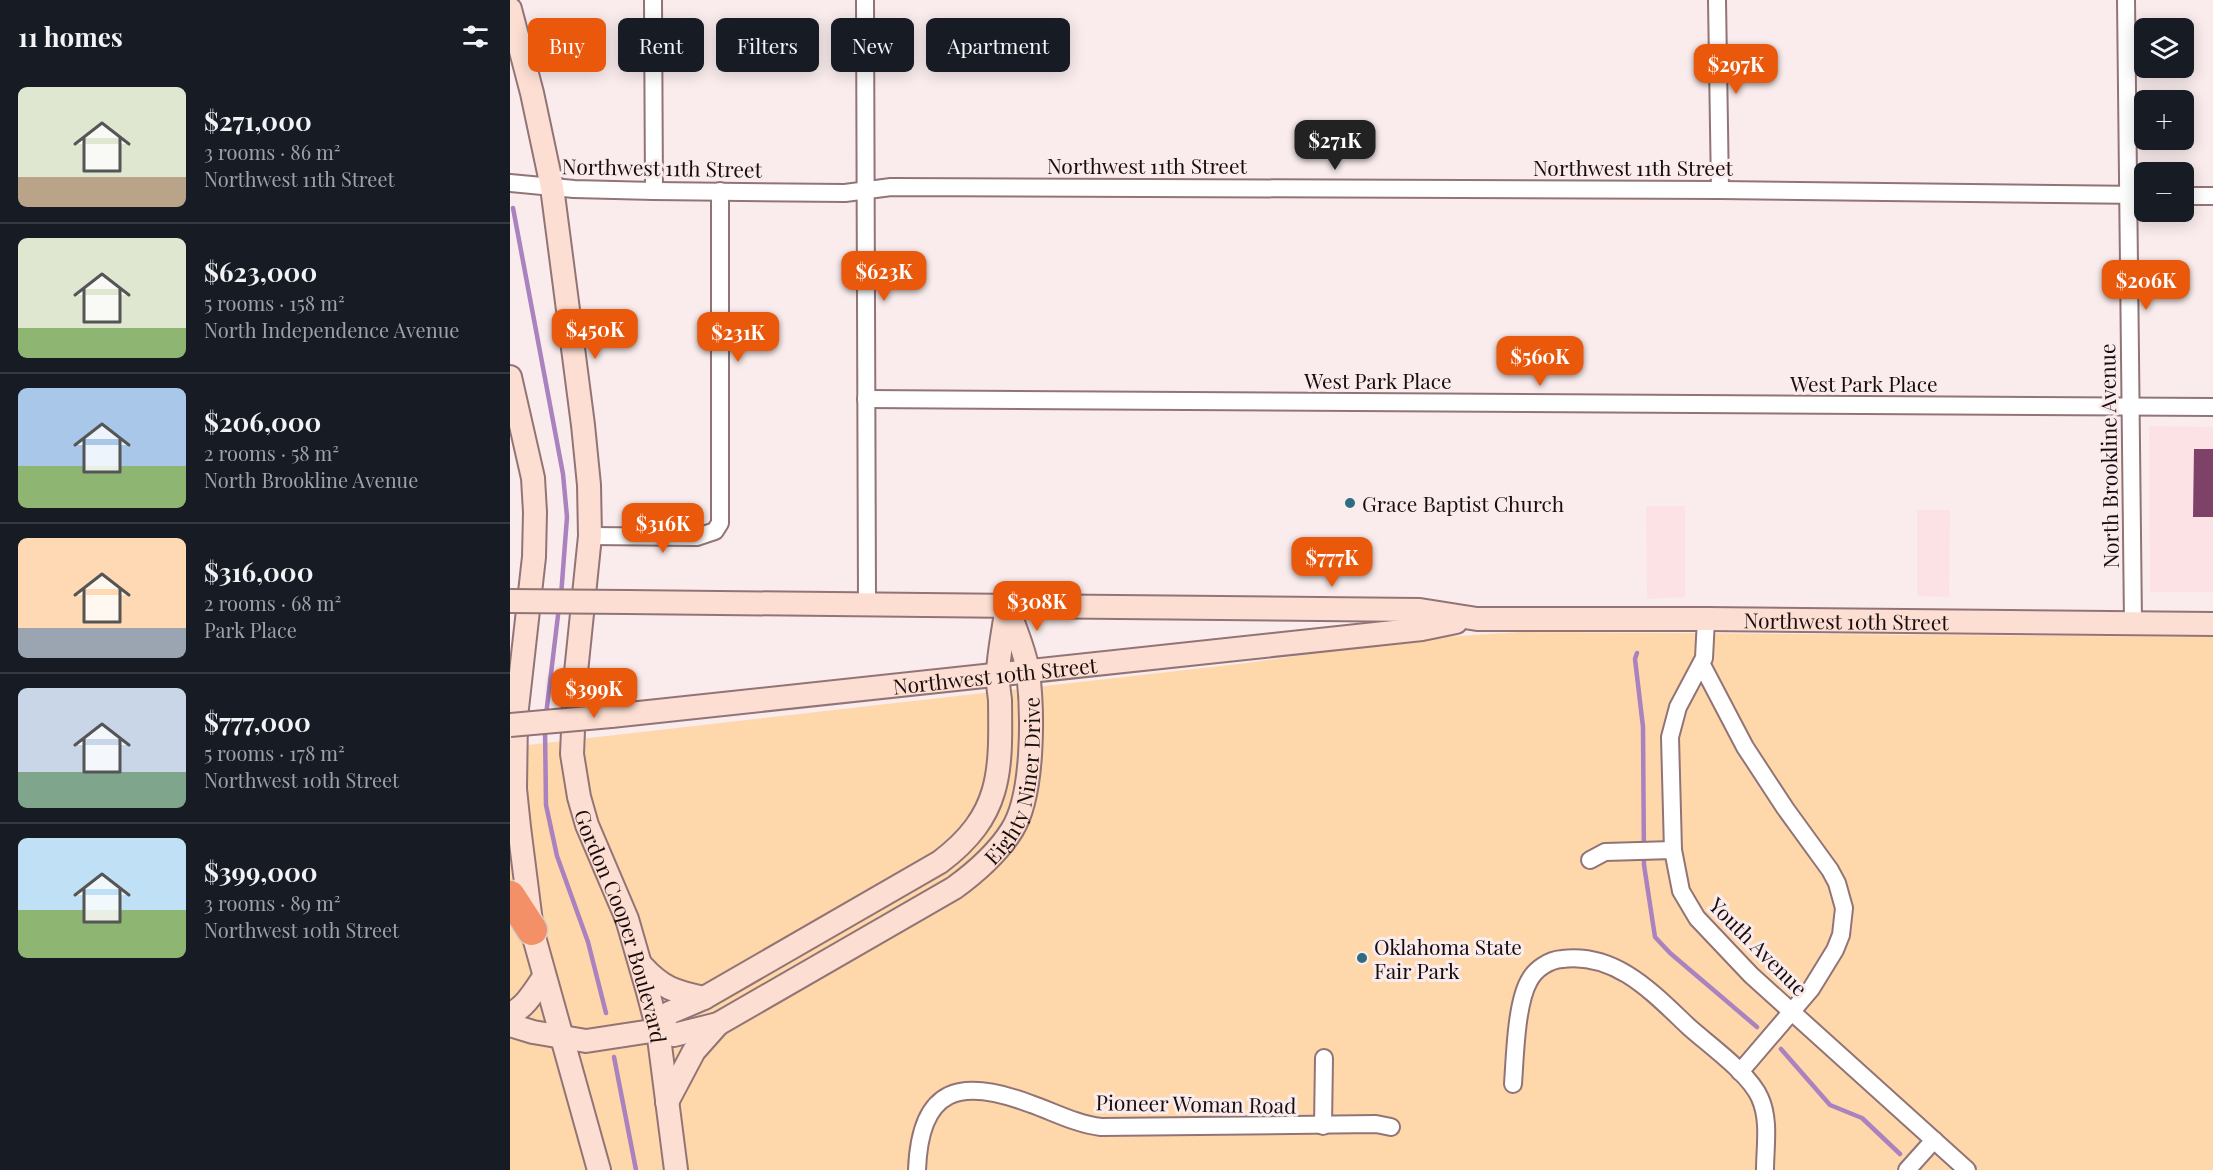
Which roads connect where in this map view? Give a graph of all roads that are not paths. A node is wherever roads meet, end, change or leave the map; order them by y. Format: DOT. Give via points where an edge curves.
graph roads {
  1 [pos="653,0"];
  2 [pos="865,0"];
  3 [pos="1717,0"];
  4 [pos="2126,0"];
  5 [pos="510,9"];
  6 [pos="517,184"];
  7 [pos="552,187"];
  8 [pos="866,190"];
  9 [pos="1720,190"];
  10 [pos="654,191"];
  11 [pos="720,191"];
  12 [pos="2128,195"];
  13 [pos="2134,195"];
  14 [pos="2194,196"];
  15 [pos="2213,196"];
  16 [pos="510,377"];
  17 [pos="866,399"];
  18 [pos="2129,407"];
  19 [pos="2213,407"];
  20 [pos="590,536"];
  21 [pos="510,601"];
  22 [pos="867,603"];
  23 [pos="1007,606"];
  24 [pos="1477,618"];
  25 [pos="1706,618"];
  26 [pos="2133,623"];
  27 [pos="2213,624"];
  28 [pos="1702,666"];
  29 [pos="1028,670"];
  30 [pos="998,673"];
  31 [pos="510,725"];
  32 [pos="1665,850"];
  33 [pos="1590,860"];
  34 [pos="510,897"];
  35 [pos="532,930"];
  36 [pos="642,966"];
  37 [pos="544,977"];
  38 [pos="704,998"];
  39 [pos="1792,1012"];
  40 [pos="510,1014"];
  41 [pos="718,1024"];
  42 [pos="510,1025"];
  43 [pos="658,1030"];
  44 [pos="562,1037"];
  45 [pos="1324,1058"];
  46 [pos="1740,1072"];
  47 [pos="1514,1084"];
  48 [pos="667,1102"];
  49 [pos="1323,1126"];
  50 [pos="1391,1127"];
  51 [pos="1934,1140"];
  52 [pos="599,1170"];
  53 [pos="676,1170"];
  54 [pos="917,1170"];
  55 [pos="1765,1170"];
  56 [pos="1907,1170"];
  57 [pos="1967,1170"];
  1 -- 10 [label="street"];
  2 -- 8 [label="street"];
  3 -- 9 [label="street"];
  4 -- 12 [label="street, North Brookline Avenue"];
  5 -- 7 [label="main road, Gordon Cooper Boulevard"];
  6 -- 7 [label="street, Northwest 11th Street"];
  7 -- 10 [label="street, Northwest 11th Street"];
  7 -- 20 [label="main road, Gordon Cooper Boulevard" via="584,424"];
  8 -- 9 [label="street, Northwest 11th Street"];
  8 -- 11 [label="street, Northwest 11th Street"];
  8 -- 17 [label="street"];
  9 -- 12 [label="street, Northwest 11th Street"];
  10 -- 11 [label="street, Northwest 11th Street"];
  11 -- 20 [label="street" via="722,508 718,527 697,537"];
  12 -- 13 [label="street, Northwest 11th Street"];
  12 -- 18 [label="street, North Brookline Avenue"];
  14 -- 15 [label="street"];
  16 -- 35 [label="main road" via="533,478 535,512 534,557 516,717 515,789"];
  17 -- 18 [label="street, West Park Place"];
  17 -- 22 [label="street"];
  18 -- 19 [label="street, West Park Place"];
  18 -- 26 [label="street, North Brookline Avenue"];
  20 -- 36 [label="main road, Gordon Cooper Boulevard" via="572,754 587,825 627,919"];
  21 -- 22 [label="main road, Northwest 10th Street, bridge"];
  22 -- 23 [label="main road, Northwest 10th Street"];
  23 -- 24 [label="main road, Northwest 10th Street" via="1420,610"];
  23 -- 29 [label="main road, Eighty Niner Drive"];
  23 -- 30 [label="main road, Eighty Niner Drive"];
  24 -- 25 [label="main road, Northwest 10th Street"];
  24 -- 29 [label="main road, Northwest 10th Street" via="1422,629"];
  25 -- 26 [label="main road, Northwest 10th Street"];
  25 -- 28 [label="street, Youth Avenue"];
  26 -- 27 [label="main road, Northwest 10th Street"];
  28 -- 32 [label="street, Youth Avenue" via="1678,707 1670,737"];
  28 -- 39 [label="street" via="1745,747 1830,870 1841,895 1844,921 1835,950"];
  29 -- 30 [label="main road, Northwest 10th Street"];
  29 -- 41 [label="main road, Eighty Niner Drive" via="1027,789 1013,829 991,857 954,888"];
  30 -- 31 [label="main road, Northwest 10th Street, bridge"];
  30 -- 38 [label="main road, Eighty Niner Drive" via="997,777 986,812 960,847"];
  32 -- 33 [label="street" via="1605,852"];
  32 -- 39 [label="street, Youth Avenue" via="1697,918"];
  34 -- 35 [label="highway"];
  35 -- 37 [label="main road"];
  36 -- 38 [label="main road" via="668,988"];
  36 -- 43 [label="main road, Gordon Cooper Boulevard"];
  37 -- 40 [label="main road" via="531,997"];
  37 -- 44 [label="main road"];
  38 -- 43 [label="main road, Eighty Niner Drive" via="669,1013"];
  39 -- 46 [label="street"];
  39 -- 51 [label="street, Youth Avenue"];
  41 -- 43 [label="main road, Eighty Niner Drive" via="674,1035"];
  41 -- 48 [label="main road" via="694,1051"];
  42 -- 44 [label="main road, Eighty Niner Drive"];
  43 -- 44 [label="main road, Eighty Niner Drive" via="586,1041"];
  43 -- 48 [label="main road, Gordon Cooper Boulevard"];
  44 -- 52 [label="main road"];
  45 -- 49 [label="street"];
  46 -- 47 [label="street" via="1631,976 1605,963 1577,957 1546,963 1529,981 1519,1015"];
  46 -- 55 [label="street" via="1760,1095 1764,1109"];
  48 -- 53 [label="main road, Gordon Cooper Boulevard"];
  49 -- 50 [label="street, Pioneer Woman Road"];
  49 -- 54 [label="street, Pioneer Woman Road" via="1101,1127 1003,1095 966,1092 948,1096 931,1109 919,1138"];
  51 -- 56 [label="street"];
  51 -- 57 [label="street, Youth Avenue"];
}
